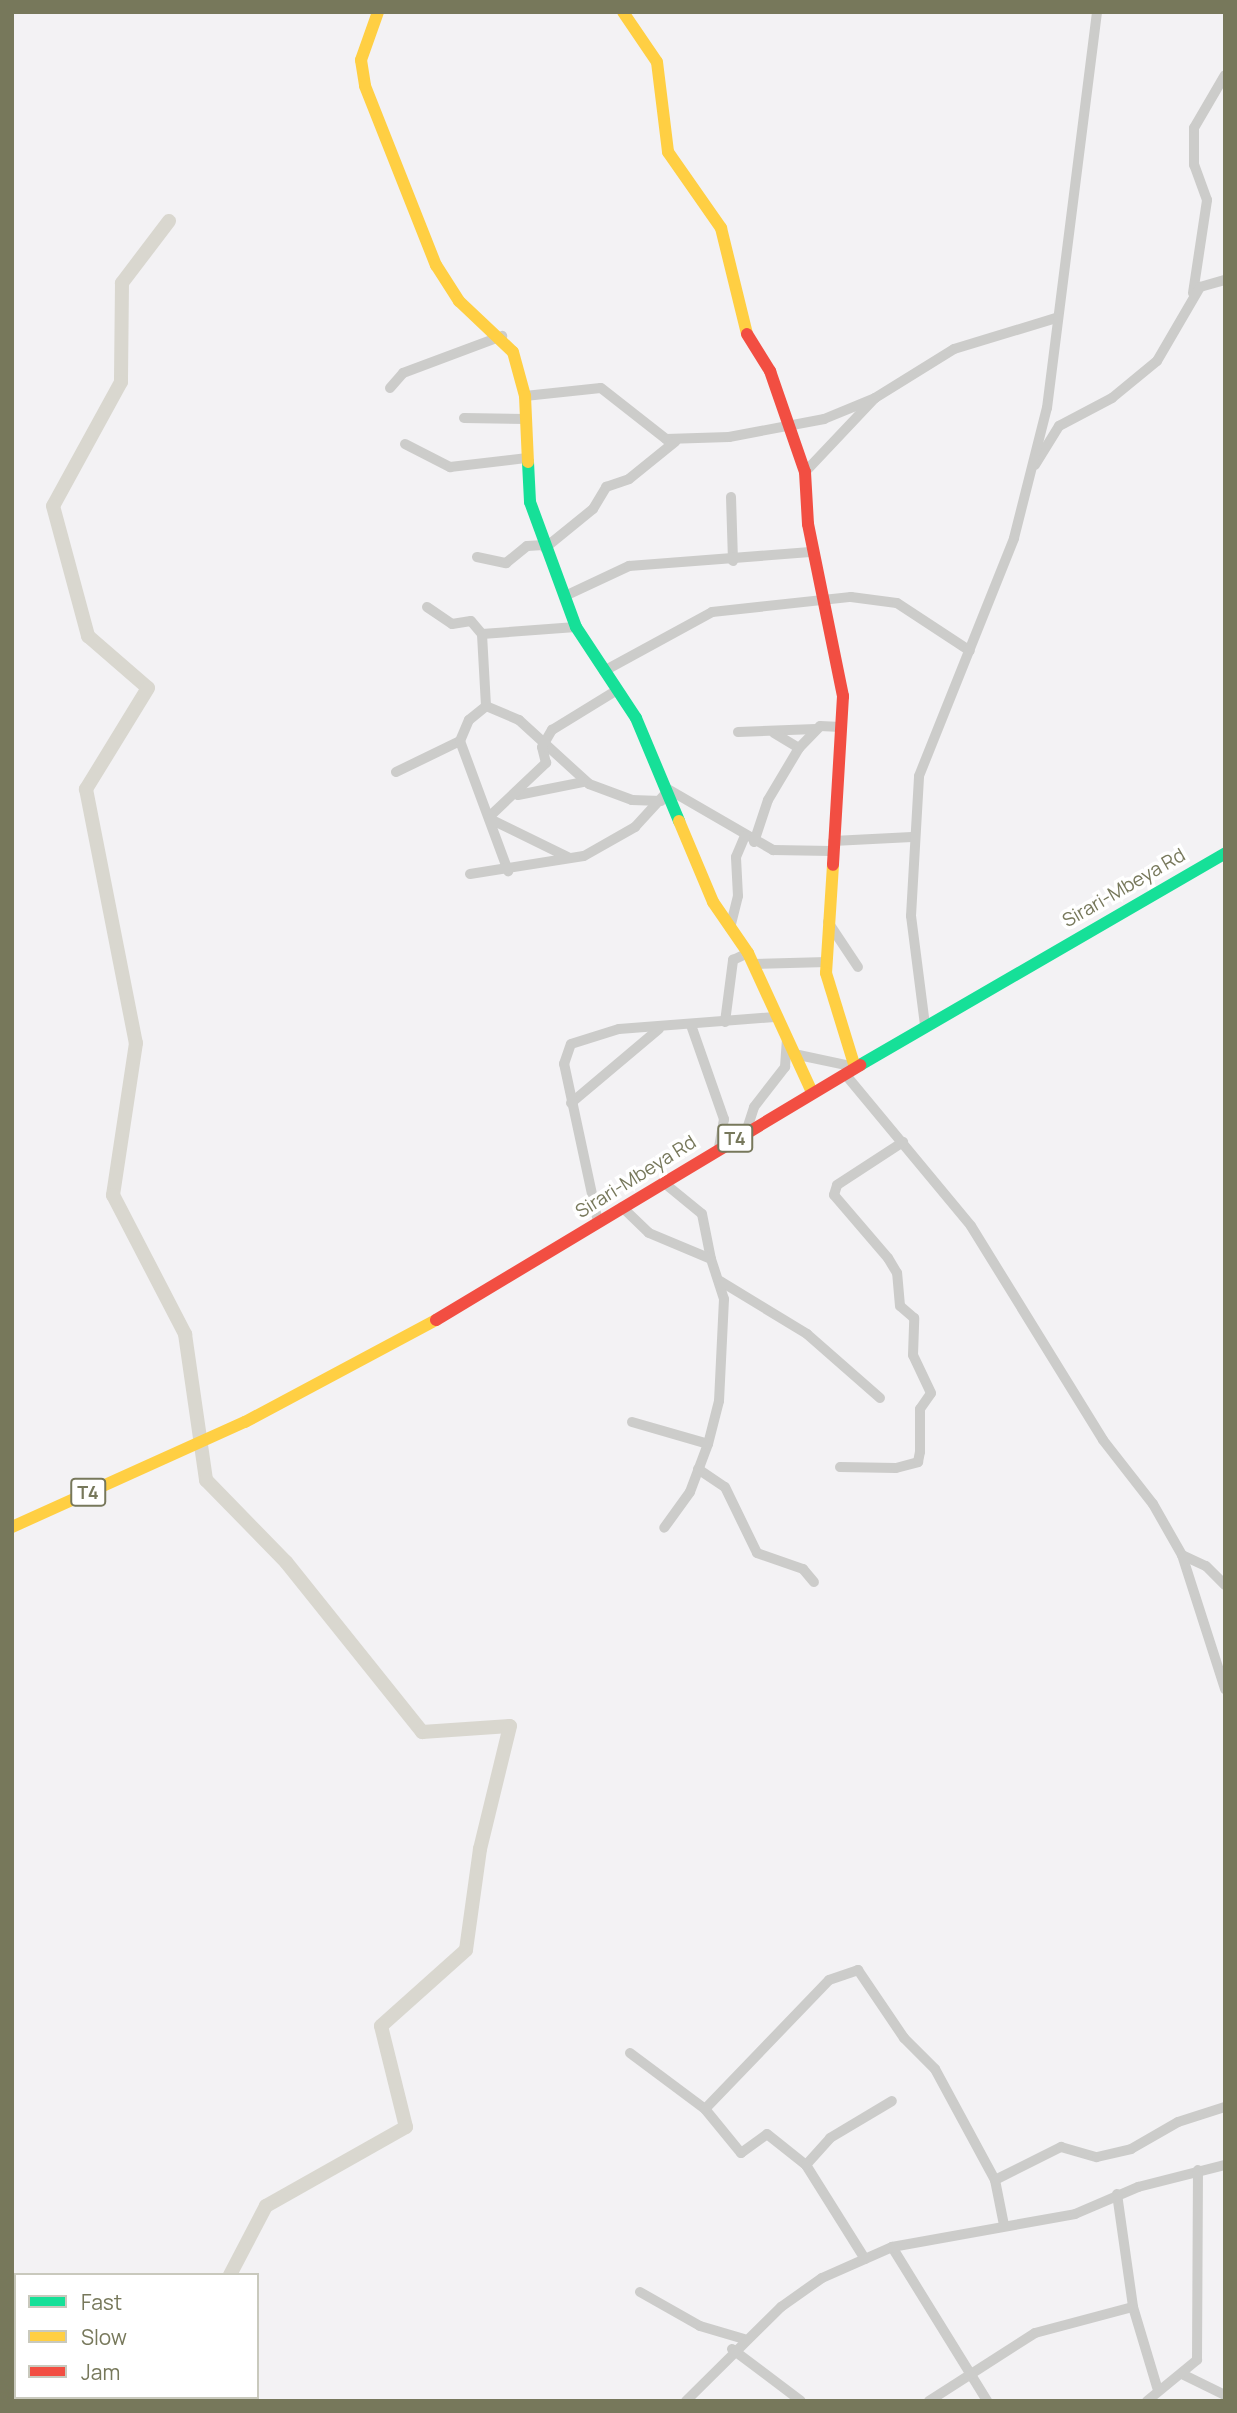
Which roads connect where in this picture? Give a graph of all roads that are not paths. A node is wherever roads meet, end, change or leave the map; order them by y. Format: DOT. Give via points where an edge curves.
graph roads {
  1 [pos="378,12"];
  2 [pos="624,12"];
  3 [pos="1097,12"];
  4 [pos="1225,75"];
  5 [pos="1225,281"];
  6 [pos="1193,295"];
  7 [pos="1056,318"];
  8 [pos="502,336"];
  9 [pos="390,388"];
  10 [pos="525,396"];
  11 [pos="876,398"];
  12 [pos="464,418"];
  13 [pos="527,419"];
  14 [pos="790,427"];
  15 [pos="676,441"];
  16 [pos="405,444"];
  17 [pos="527,458"];
  18 [pos="804,472"];
  19 [pos="1029,475"];
  20 [pos="731,497"];
  21 [pos="544,547"];
  22 [pos="813,552"];
  23 [pos="477,557"];
  24 [pos="733,561"];
  25 [pos="565,596"];
  26 [pos="825,601"];
  27 [pos="427,607"];
  28 [pos="576,627"];
  29 [pos="482,634"];
  30 [pos="970,652"];
  31 [pos="604,671"];
  32 [pos="617,690"];
  33 [pos="486,706"];
  34 [pos="841,727"];
  35 [pos="816,729"];
  36 [pos="738,733"];
  37 [pos="774,733"];
  38 [pos="460,741"];
  39 [pos="544,743"];
  40 [pos="799,748"];
  41 [pos="396,772"];
  42 [pos="583,782"];
  43 [pos="665,794"];
  44 [pos="518,795"];
  45 [pos="490,818"];
  46 [pos="912,838"];
  47 [pos="750,839"];
  48 [pos="832,846"];
  49 [pos="1225,853"];
  50 [pos="572,859"];
  51 [pos="508,871"];
  52 [pos="470,874"];
  53 [pos="828,921"];
  54 [pos="730,928"];
  55 [pos="751,959"];
  56 [pos="827,962"];
  57 [pos="858,967"];
  58 [pos="775,1017"];
  59 [pos="725,1022"];
  60 [pos="691,1025"];
  61 [pos="925,1025"];
  62 [pos="659,1028"];
  63 [pos="787,1041"];
  64 [pos="794,1054"];
  65 [pos="850,1070"];
  66 [pos="812,1092"];
  67 [pos="571,1102"];
  68 [pos="746,1132"];
  69 [pos="903,1142"];
  70 [pos="719,1147"];
  71 [pos="663,1182"];
  72 [pos="622,1207"];
  73 [pos="598,1225"];
  74 [pos="711,1259"];
  75 [pos="720,1280"];
  76 [pos="880,1398"];
  77 [pos="632,1422"];
  78 [pos="708,1444"];
  79 [pos="840,1467"];
  80 [pos="698,1469"];
  81 [pos="12,1527"];
  82 [pos="664,1528"];
  83 [pos="1182,1555"];
  84 [pos="814,1582"];
  85 [pos="1225,1585"];
  86 [pos="1225,1689"];
  87 [pos="630,2053"];
  88 [pos="892,2101"];
  89 [pos="1225,2107"];
  90 [pos="705,2109"];
  91 [pos="806,2165"];
  92 [pos="1225,2165"];
  93 [pos="1198,2170"];
  94 [pos="995,2180"];
  95 [pos="1117,2194"];
  96 [pos="1004,2225"];
  97 [pos="892,2247"];
  98 [pos="865,2259"];
  99 [pos="640,2292"];
  100 [pos="1133,2307"];
  101 [pos="744,2339"];
  102 [pos="732,2349"];
  103 [pos="965,2375"];
  104 [pos="1184,2375"];
  105 [pos="1157,2387"];
  106 [pos="1225,2395"];
  107 [pos="686,2401"];
  108 [pos="801,2401"];
  109 [pos="929,2401"];
  110 [pos="987,2401"];
  111 [pos="1147,2401"];
  1 -- 8 [label="main road" via="361,60 365,86 441,274 468,310"];
  2 -- 14 [label="main road" via="657,62 668,152 720,228 750,346 771,371"];
  3 -- 7 [label="street"];
  4 -- 6 [label="street" via="1194,128 1194,165 1207,200"];
  5 -- 6 [label="street"];
  6 -- 19 [label="street" via="1157,361 1112,398 1059,426"];
  7 -- 11 [label="street" via="954,349"];
  7 -- 19 [label="street" via="1047,408"];
  8 -- 9 [label="street" via="408,371"];
  8 -- 10 [label="main road"];
  10 -- 13 [label="main road"];
  10 -- 15 [label="street" via="601,387 657,435"];
  11 -- 14 [label="street"];
  11 -- 18 [label="street"];
  12 -- 13 [label="street"];
  13 -- 17 [label="main road"];
  14 -- 15 [label="street"];
  14 -- 18 [label="main road"];
  15 -- 21 [label="street" via="629,479 606,487 593,509"];
  16 -- 17 [label="street" via="450,467"];
  17 -- 21 [label="main road" via="530,502"];
  18 -- 22 [label="main road"];
  19 -- 30 [label="street" via="1014,538"];
  20 -- 24 [label="street"];
  21 -- 23 [label="street" via="527,546 506,563"];
  21 -- 25 [label="main road"];
  22 -- 24 [label="street"];
  22 -- 26 [label="main road"];
  24 -- 25 [label="street" via="629,566"];
  25 -- 28 [label="main road"];
  26 -- 30 [label="street" via="890,600"];
  26 -- 31 [label="street" via="712,612"];
  26 -- 34 [label="main road" via="843,696"];
  27 -- 29 [label="street" via="452,624 471,621"];
  28 -- 29 [label="street"];
  28 -- 31 [label="main road"];
  29 -- 33 [label="street"];
  30 -- 46 [label="street" via="928,750"];
  31 -- 32 [label="main road"];
  32 -- 39 [label="street" via="579,708"];
  32 -- 43 [label="main road"];
  33 -- 38 [label="street" via="469,720"];
  33 -- 39 [label="street" via="519,720"];
  34 -- 35 [label="street"];
  34 -- 48 [label="main road"];
  35 -- 37 [label="street"];
  35 -- 40 [label="street"];
  36 -- 37 [label="street"];
  37 -- 40 [label="street"];
  38 -- 41 [label="street"];
  38 -- 45 [label="street"];
  39 -- 42 [label="street"];
  39 -- 44 [label="street" via="546,763"];
  40 -- 47 [label="street"];
  42 -- 43 [label="street" via="622,797"];
  42 -- 44 [label="street"];
  43 -- 47 [label="street"];
  43 -- 50 [label="street" via="635,827"];
  43 -- 54 [label="main road"];
  44 -- 45 [label="street"];
  45 -- 50 [label="street"];
  45 -- 51 [label="street"];
  46 -- 48 [label="street"];
  46 -- 61 [label="street" via="911,916"];
  47 -- 48 [label="street" via="774,850"];
  47 -- 54 [label="street" via="736,857 738,896"];
  48 -- 53 [label="main road"];
  49 -- 61 [label="main road, Sirari-Mbeya Rd / T4"];
  50 -- 51 [label="street"];
  51 -- 52 [label="street"];
  53 -- 56 [label="main road"];
  53 -- 57 [label="street"];
  54 -- 55 [label="main road"];
  55 -- 56 [label="street"];
  55 -- 58 [label="main road"];
  55 -- 59 [label="street" via="733,960"];
  56 -- 65 [label="main road"];
  58 -- 59 [label="street"];
  58 -- 63 [label="main road"];
  59 -- 60 [label="street"];
  60 -- 62 [label="street"];
  60 -- 70 [label="street" via="724,1119"];
  61 -- 65 [label="main road, Sirari-Mbeya Rd / T4"];
  62 -- 67 [label="street"];
  62 -- 67 [label="street" via="619,1029 571,1044 564,1064"];
  63 -- 64 [label="main road"];
  63 -- 68 [label="street" via="785,1067 754,1107"];
  64 -- 65 [label="street"];
  64 -- 66 [label="main road"];
  65 -- 66 [label="main road, Sirari-Mbeya Rd / T4"];
  65 -- 69 [label="street"];
  66 -- 68 [label="main road, Sirari-Mbeya Rd / T4"];
  67 -- 73 [label="street"];
  68 -- 70 [label="main road, Sirari-Mbeya Rd / T4"];
  69 -- 79 [label="street" via="837,1185 834,1195 888,1258 897,1273 900,1306 914,1318 913,1355 931,1393 920,1409 920,1452 918,1462 896,1468"];
  69 -- 83 [label="street" via="971,1226"];
  70 -- 71 [label="main road, Sirari-Mbeya Rd / T4"];
  71 -- 72 [label="main road, Sirari-Mbeya Rd / T4"];
  71 -- 74 [label="street" via="702,1214"];
  72 -- 73 [label="main road, Sirari-Mbeya Rd / T4"];
  72 -- 74 [label="street" via="649,1233"];
  73 -- 81 [label="main road, Sirari-Mbeya Rd / T4" via="407,1338 245,1422"];
  74 -- 75 [label="street"];
  75 -- 76 [label="street" via="807,1334"];
  75 -- 78 [label="street" via="723,1367"];
  77 -- 78 [label="street"];
  78 -- 80 [label="street"];
  80 -- 82 [label="street"];
  80 -- 84 [label="street" via="725,1487 757,1553 803,1569"];
  83 -- 85 [label="street" via="1206,1566"];
  83 -- 86 [label="street"];
  87 -- 90 [label="street"];
  88 -- 91 [label="street" via="830,2138"];
  89 -- 94 [label="street" via="1108,2154 1076,2155 1061,2147"];
  90 -- 91 [label="street" via="741,2153 767,2134"];
  90 -- 94 [label="street" via="820,1988 846,1970 858,1970 904,2038 935,2069"];
  91 -- 98 [label="street"];
  92 -- 93 [label="street"];
  93 -- 95 [label="street"];
  93 -- 104 [label="street" via="1197,2360"];
  94 -- 96 [label="street"];
  95 -- 96 [label="street" via="1074,2214"];
  95 -- 100 [label="street"];
  96 -- 97 [label="street"];
  97 -- 98 [label="street"];
  97 -- 103 [label="street"];
  98 -- 101 [label="street" via="822,2278"];
  99 -- 101 [label="street" via="700,2326"];
  100 -- 103 [label="street" via="1035,2333"];
  100 -- 105 [label="street"];
  101 -- 102 [label="street"];
  102 -- 107 [label="street"];
  102 -- 108 [label="street"];
  103 -- 109 [label="street"];
  103 -- 110 [label="street"];
  104 -- 105 [label="street"];
  104 -- 106 [label="street"];
  105 -- 111 [label="street"];
}
